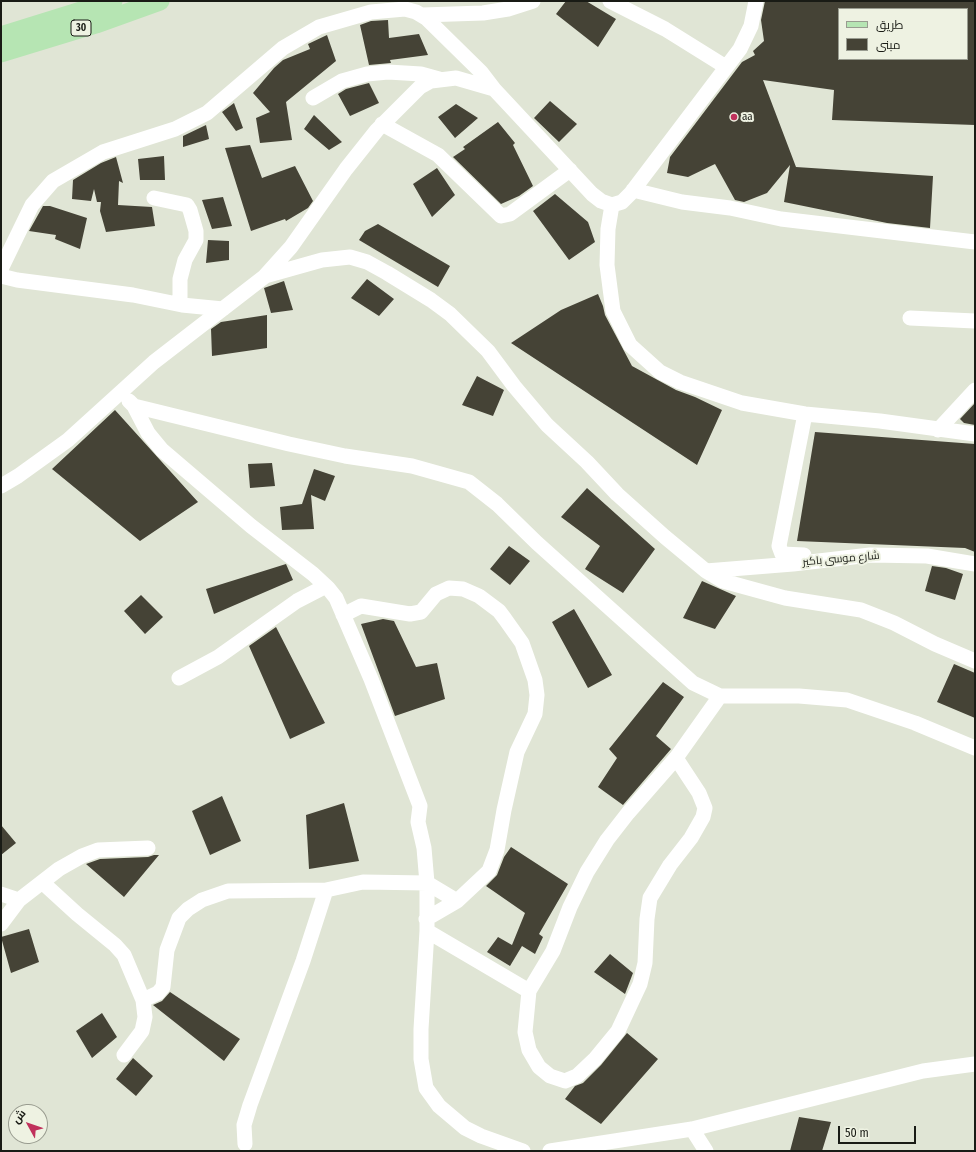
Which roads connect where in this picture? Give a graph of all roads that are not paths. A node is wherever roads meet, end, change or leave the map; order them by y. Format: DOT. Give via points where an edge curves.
graph roads {
  1 [pos="114,1"];
  2 [pos="160,1"];
  3 [pos="533,1"];
  4 [pos="610,1"];
  5 [pos="756,1"];
  6 [pos="422,15"];
  7 [pos="1,36"];
  8 [pos="1,53"];
  9 [pos="726,67"];
  10 [pos="439,79"];
  11 [pos="494,89"];
  12 [pos="313,98"];
  13 [pos="382,124"];
  14 [pos="570,170"];
  15 [pos="633,190"];
  16 [pos="154,198"];
  17 [pos="612,205"];
  18 [pos="975,242"];
  19 [pos="1,268"];
  20 [pos="1,276"];
  21 [pos="264,277"];
  22 [pos="180,304"];
  23 [pos="223,309"];
  24 [pos="910,318"];
  25 [pos="975,321"];
  26 [pos="975,390"];
  27 [pos="121,393"];
  28 [pos="134,406"];
  29 [pos="805,414"];
  30 [pos="938,430"];
  31 [pos="975,434"];
  32 [pos="1,486"];
  33 [pos="834,558"];
  34 [pos="975,564"];
  35 [pos="706,571"];
  36 [pos="326,586"];
  37 [pos="343,615"];
  38 [pos="975,661"];
  39 [pos="179,678"];
  40 [pos="720,696"];
  41 [pos="975,748"];
  42 [pos="676,758"];
  43 [pos="148,848"];
  44 [pos="42,882"];
  45 [pos="427,883"];
  46 [pos="326,890"];
  47 [pos="1,894"];
  48 [pos="19,900"];
  49 [pos="457,901"];
  50 [pos="1,924"];
  51 [pos="427,925"];
  52 [pos="529,991"];
  53 [pos="143,1000"];
  54 [pos="124,1055"];
  55 [pos="975,1064"];
  56 [pos="692,1129"];
  57 [pos="245,1144"];
  58 [pos="523,1151"];
  59 [pos="550,1151"];
  60 [pos="706,1151"];
  1 -- 7 [label="main road, 30"];
  2 -- 8 [label="main road, 30"];
  3 -- 6 [label="street" via="502,10"];
  4 -- 9 [label="street" via="664,29"];
  5 -- 9 [label="street" via="748,32"];
  6 -- 11 [label="street" via="481,72"];
  6 -- 19 [label="street" via="405,9 396,9 371,12 319,27 283,48 207,113 174,129 103,152 52,181 32,205"];
  9 -- 15 [label="street"];
  10 -- 11 [label="street" via="456,78"];
  10 -- 12 [label="street" via="421,74 367,74 342,81"];
  10 -- 13 [label="street" via="420,87"];
  11 -- 14 [label="street"];
  13 -- 14 [label="street" via="438,155 501,216 510,214"];
  13 -- 21 [label="street" via="346,169 291,247"];
  14 -- 17 [label="street" via="592,194"];
  15 -- 17 [label="street" via="622,202"];
  15 -- 18 [label="street" via="682,202 730,208 782,219"];
  16 -- 22 [label="street" via="187,205 194,224 196,240 185,260 180,279"];
  17 -- 29 [label="street" via="607,265 610,291 613,311 630,345 660,372 680,382 742,403"];
  20 -- 22 [label="street"];
  21 -- 23 [label="street"];
  21 -- 35 [label="street" via="322,260 350,257 367,262 431,300 450,314 488,351 547,425 617,494"];
  22 -- 23 [label="street"];
  23 -- 27 [label="street" via="154,362"];
  24 -- 25 [label="street"];
  26 -- 30 [label="street"];
  27 -- 28 [label="street"];
  27 -- 32 [label="street" via="62,444"];
  28 -- 36 [label="street" via="148,433 162,450"];
  28 -- 40 [label="street" via="289,444 412,466 469,482 497,504 693,682"];
  29 -- 30 [label="street" via="880,421"];
  29 -- 33 [label="street" via="779,546 782,554"];
  30 -- 31 [label="street"];
  33 -- 34 [label="street, شارع موسى باكير" via="870,555 927,556"];
  33 -- 35 [label="street, شارع موسى باكير"];
  35 -- 38 [label="street" via="723,581 785,598 861,610"];
  36 -- 37 [label="street" via="336,598"];
  36 -- 39 [label="street" via="297,601 218,657"];
  37 -- 45 [label="street" via="374,685 420,806 418,822 424,848"];
  37 -- 49 [label="street" via="361,606 410,614 421,612 436,594 448,588 463,589 479,596 499,611 522,643 535,680 535,714 517,752 497,850 489,871"];
  40 -- 41 [label="street" via="799,696 847,700"];
  40 -- 42 [label="street"];
  42 -- 52 [label="street" via="607,840 587,872 553,951"];
  42 -- 52 [label="street" via="699,793 705,808 703,817 650,898 646,919 645,963 640,984 618,1031 577,1076 566,1081 550,1076 540,1067 529,1050 525,1032"];
  43 -- 44 [label="street" via="98,850 76,859"];
  44 -- 48 [label="street"];
  44 -- 53 [label="street" via="124,955"];
  45 -- 46 [label="street" via="363,882"];
  45 -- 49 [label="street"];
  45 -- 51 [label="street"];
  46 -- 53 [label="street" via="228,891 192,906 179,918 175,926 167,950 163,987 158,993"];
  46 -- 57 [label="street" via="303,961 248,1110 244,1125"];
  47 -- 48 [label="street"];
  48 -- 50 [label="street"];
  49 -- 51 [label="street"];
  51 -- 52 [label="street"];
  51 -- 58 [label="street" via="421,1029 421,1059 426,1088 440,1106 465,1128"];
  53 -- 54 [label="street" via="145,1017 142,1031"];
  55 -- 56 [label="street" via="924,1071"];
  56 -- 59 [label="street"];
  56 -- 60 [label="street"];
}
